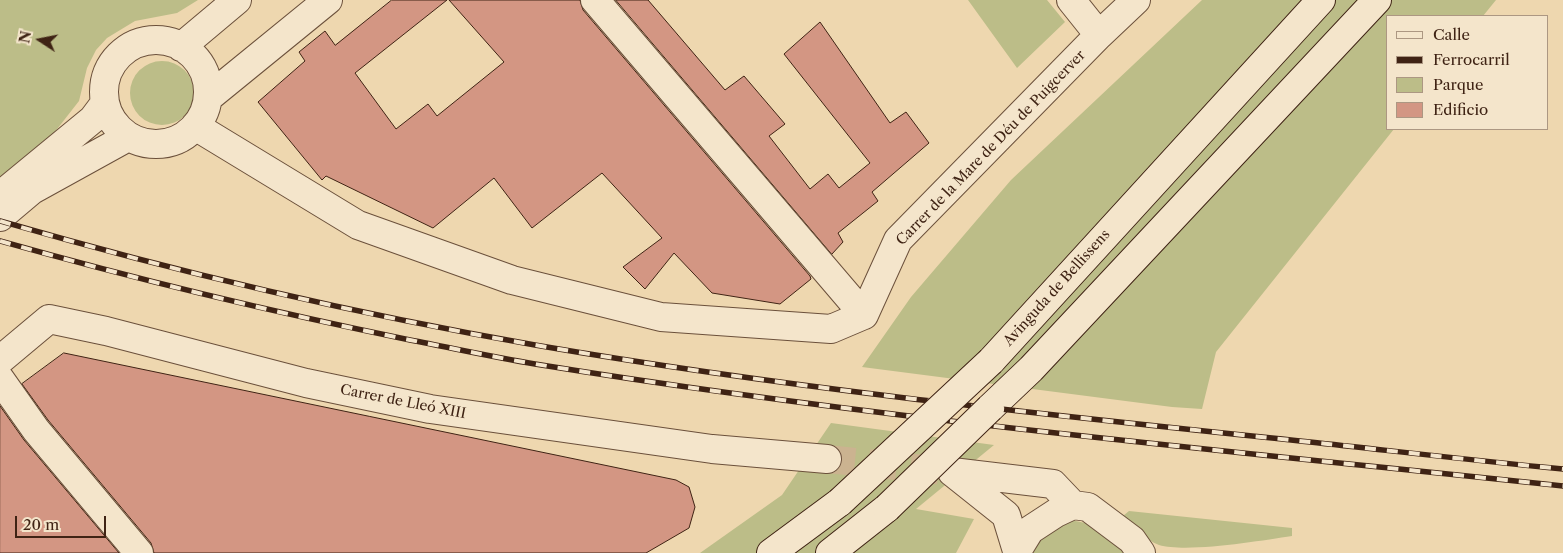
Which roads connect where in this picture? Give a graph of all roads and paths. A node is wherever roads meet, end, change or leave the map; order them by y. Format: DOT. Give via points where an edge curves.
graph roads {
  1 [pos="237,0"];
  2 [pos="328,0"];
  3 [pos="595,0"];
  4 [pos="1071,0"];
  5 [pos="1136,0"];
  6 [pos="1321,0"];
  7 [pos="1377,0"];
  8 [pos="1099,35"];
  9 [pos="180,47"];
  10 [pos="209,97"];
  11 [pos="105,103"];
  12 [pos="195,126"];
  13 [pos="128,137"];
  14 [pos="0,196"];
  15 [pos="0,218"];
  16 [pos="864,315"];
  17 [pos="0,360"];
  18 [pos="0,379"];
  19 [pos="827,459"];
  20 [pos="1073,505"];
  21 [pos="1017,552"];
  22 [pos="139,553"];
  23 [pos="771,553"];
  24 [pos="830,553"];
  25 [pos="1141,553"];
  1 -- 9 [label="street"];
  2 -- 10 [label="street"];
  3 -- 16 [label="street"];
  4 -- 8 [label="street"];
  5 -- 8 [label="street, Carrer de la Mare de Déu de Puigcerver"];
  6 -- 23 [label="street, Avinguda de Bellissens, bridge" via="991,361 840,502"];
  7 -- 24 [label="street, bridge" via="1031,370 887,508"];
  8 -- 16 [label="street, Carrer de la Mare de Déu de Puigcerver" via="898,240"];
  9 -- 10 [label="street" via="196,58 207,79"];
  9 -- 11 [label="street" via="172,42 156,40 138,43 119,55 108,74"];
  10 -- 12 [label="street" via="205,112"];
  11 -- 13 [label="street" via="112,120"];
  11 -- 14 [label="street" via="93,119"];
  12 -- 13 [label="street" via="175,142 162,145 144,144"];
  12 -- 16 [label="street" via="358,225 512,280 661,317 831,330"];
  13 -- 15 [label="street" via="32,190"];
  17 -- 19 [label="street, Carrer de Lleó XIII" via="49,319 306,383 430,409 712,449"];
  18 -- 22 [label="street" via="36,430"];
  20 -- 21 [label="street" via="1030,530"];
  20 -- 21 [label="street" via="1053,484 952,472 1006,515"];
  20 -- 25 [label="street" via="1088,507 1132,540"];
}
